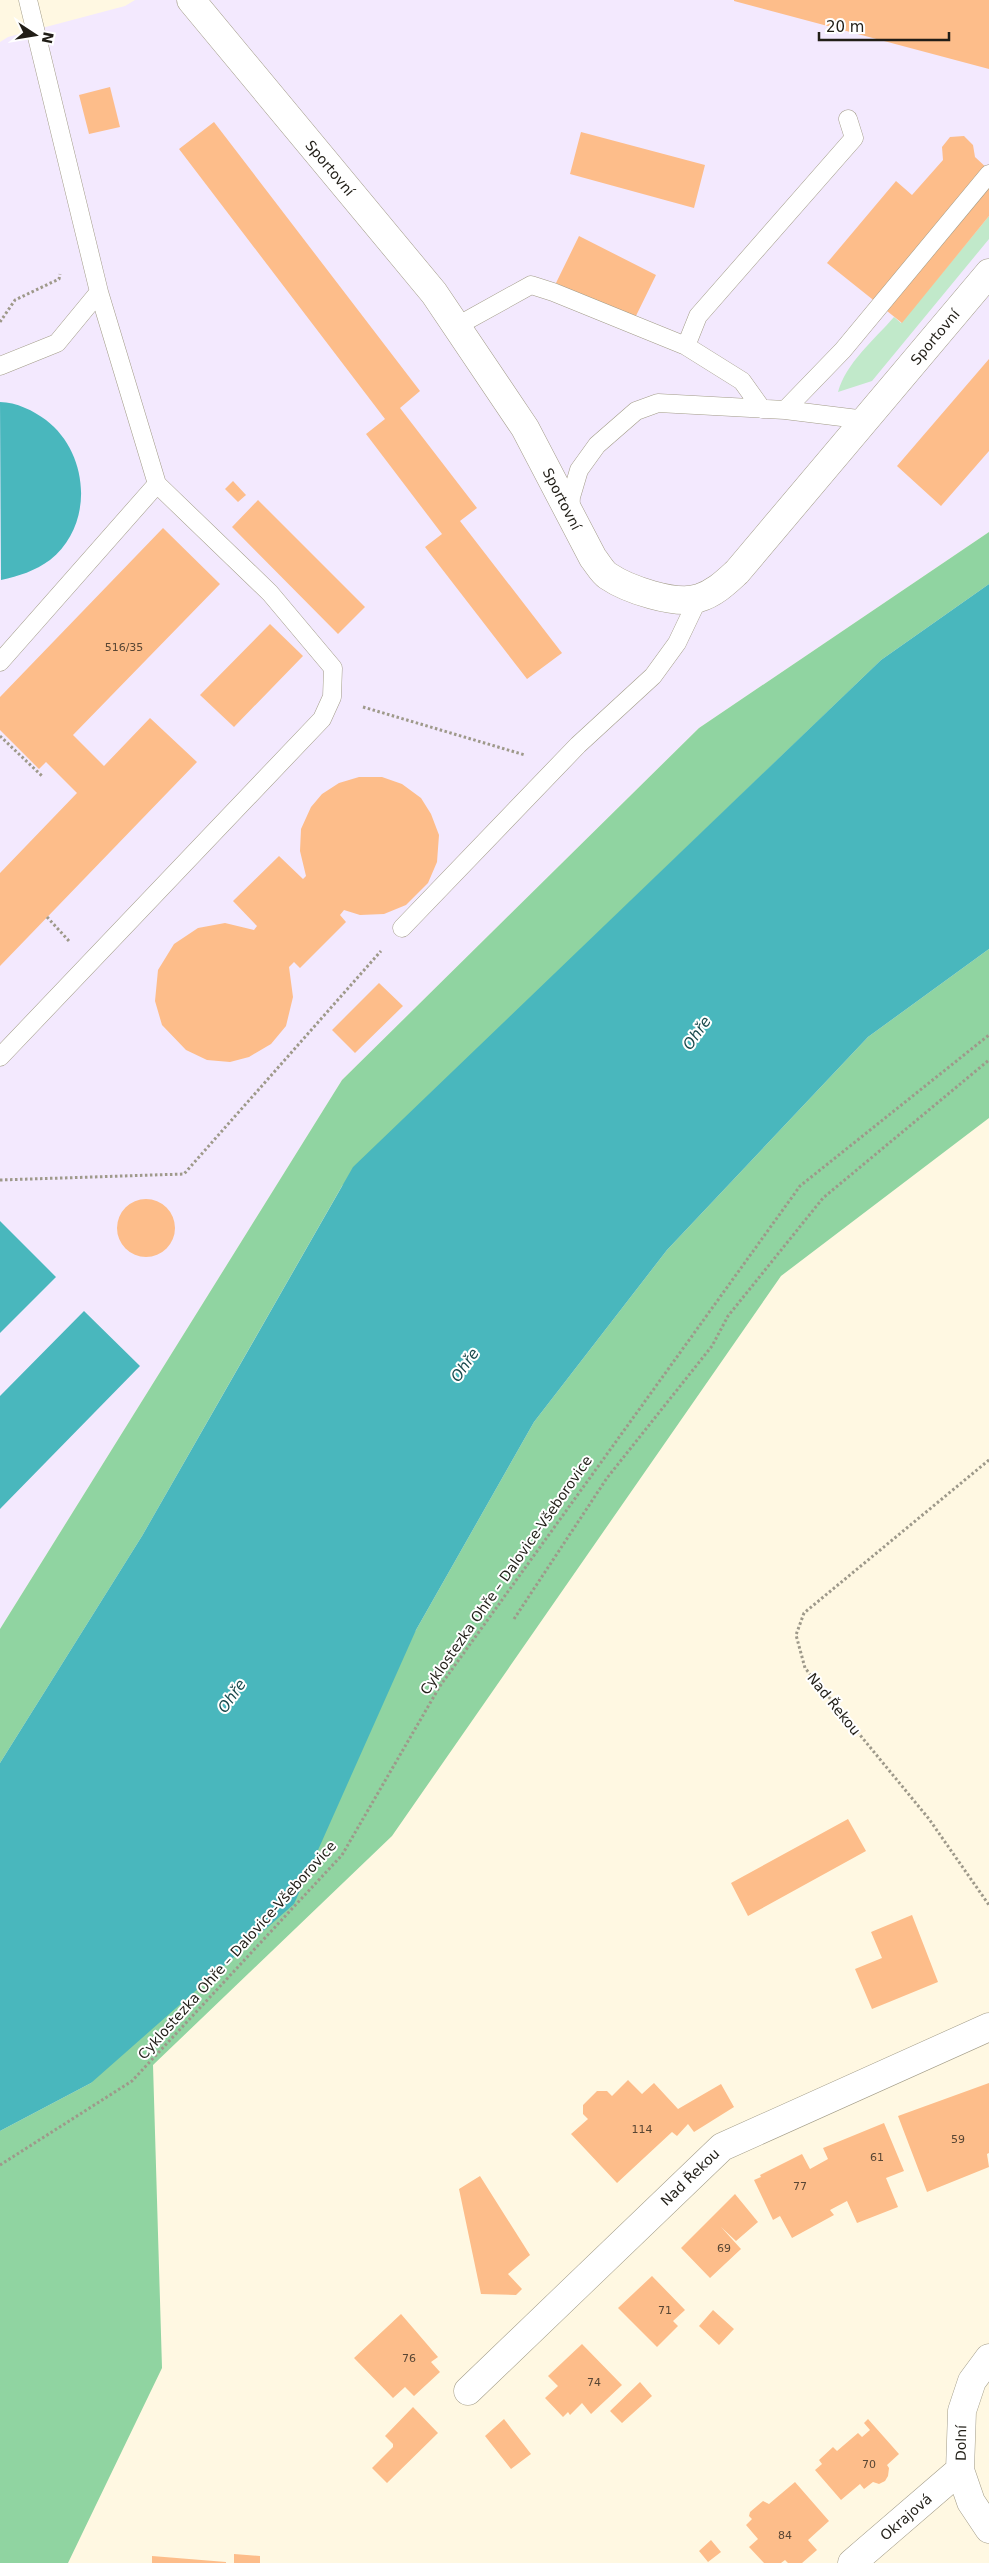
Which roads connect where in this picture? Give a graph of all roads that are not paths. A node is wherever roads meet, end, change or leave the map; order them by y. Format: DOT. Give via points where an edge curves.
graph roads {
  1 [pos="28,0"];
  2 [pos="191,0"];
  3 [pos="848,119"];
  4 [pos="989,174"];
  5 [pos="989,273"];
  6 [pos="99,292"];
  7 [pos="457,326"];
  8 [pos="686,346"];
  9 [pos="0,366"];
  10 [pos="762,409"];
  11 [pos="785,410"];
  12 [pos="866,420"];
  13 [pos="157,484"];
  14 [pos="570,515"];
  15 [pos="698,599"];
  16 [pos="0,662"];
  17 [pos="402,928"];
  18 [pos="0,1057"];
  19 [pos="989,2028"];
  20 [pos="989,2358"];
  21 [pos="468,2391"];
  22 [pos="960,2470"];
  23 [pos="989,2528"];
  24 [pos="852,2563"];
  1 -- 6 [label="lane"];
  2 -- 7 [label="street, Sportovní" via="434,293"];
  3 -- 8 [label="lane" via="854,138 698,316"];
  4 -- 11 [label="lane" via="843,350"];
  5 -- 12 [label="street, Sportovní"];
  6 -- 9 [label="lane" via="57,343"];
  6 -- 13 [label="lane"];
  7 -- 8 [label="lane" via="531,285"];
  7 -- 14 [label="street, Sportovní" via="525,428"];
  8 -- 10 [label="lane" via="742,381"];
  10 -- 11 [label="lane"];
  10 -- 14 [label="lane" via="658,403 636,411 596,445 579,470 571,497"];
  11 -- 12 [label="lane"];
  12 -- 15 [label="street, Sportovní" via="737,572 719,589"];
  13 -- 16 [label="lane"];
  13 -- 18 [label="lane" via="270,593 333,668 332,697 322,719"];
  14 -- 15 [label="street, Sportovní" via="606,575 630,588 663,598"];
  15 -- 17 [label="lane" via="677,643 653,676 559,765"];
  19 -- 21 [label="street, Nad Řekou" via="722,2146"];
  20 -- 22 [label="street, Dolní" via="972,2381 962,2411"];
  22 -- 23 [label="street, Dolní" via="970,2502"];
  22 -- 24 [label="street, Okrajová"];
}
